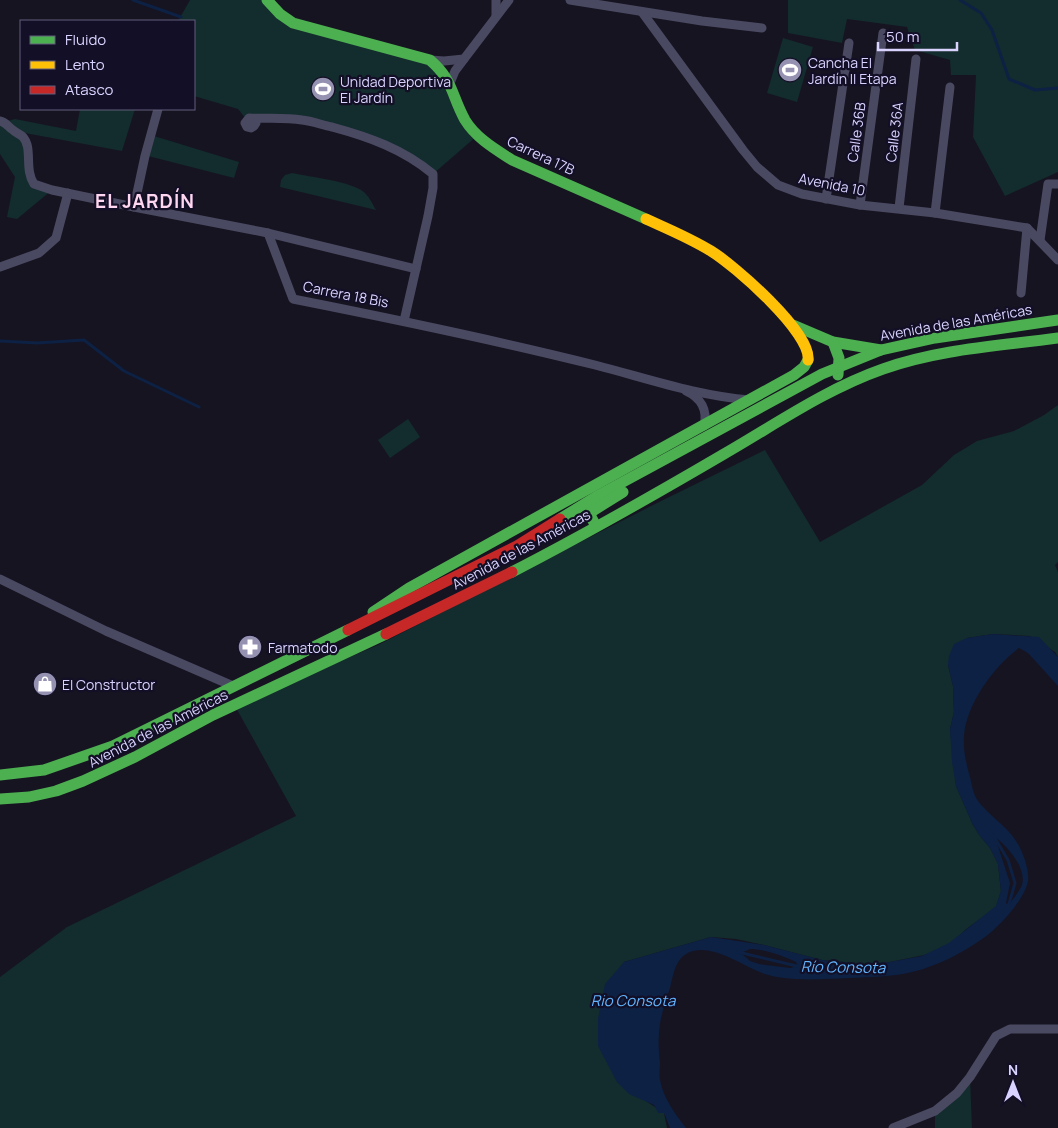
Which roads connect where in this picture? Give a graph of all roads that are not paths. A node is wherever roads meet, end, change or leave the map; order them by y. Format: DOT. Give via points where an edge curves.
graph roads {
  1 [pos="266,0"];
  2 [pos="496,0"];
  3 [pos="510,0"];
  4 [pos="570,0"];
  5 [pos="642,12"];
  6 [pos="496,16"];
  7 [pos="762,28"];
  8 [pos="883,33"];
  9 [pos="849,43"];
  10 [pos="464,59"];
  11 [pos="916,59"];
  12 [pos="430,60"];
  13 [pos="450,84"];
  14 [pos="950,87"];
  15 [pos="158,110"];
  16 [pos="254,119"];
  17 [pos="2,121"];
  18 [pos="1058,184"];
  19 [pos="68,194"];
  20 [pos="826,199"];
  21 [pos="860,205"];
  22 [pos="134,207"];
  23 [pos="899,208"];
  24 [pos="935,213"];
  25 [pos="1027,228"];
  26 [pos="268,233"];
  27 [pos="1040,240"];
  28 [pos="1058,260"];
  29 [pos="0,267"];
  30 [pos="416,269"];
  31 [pos="1021,293"];
  32 [pos="1058,320"];
  33 [pos="404,321"];
  34 [pos="791,324"];
  35 [pos="1058,338"];
  36 [pos="833,342"];
  37 [pos="881,350"];
  38 [pos="840,366"];
  39 [pos="679,388"];
  40 [pos="748,400"];
  41 [pos="771,401"];
  42 [pos="782,420"];
  43 [pos="704,425"];
  44 [pos="696,443"];
  45 [pos="596,526"];
  46 [pos="0,579"];
  47 [pos="349,628"];
  48 [pos="233,686"];
  49 [pos="211,716"];
  50 [pos="0,775"];
  51 [pos="0,799"];
  52 [pos="1058,1029"];
  53 [pos="892,1128"];
  1 -- 12 [label="main road" via="293,23"];
  2 -- 6 [label="street"];
  3 -- 6 [label="street"];
  4 -- 5 [label="street"];
  5 -- 7 [label="street"];
  5 -- 20 [label="street, Avenida 10" via="757,167 778,185"];
  6 -- 10 [label="street"];
  8 -- 21 [label="street, Calle 36B"];
  9 -- 20 [label="street"];
  10 -- 12 [label="street"];
  10 -- 13 [label="street"];
  11 -- 23 [label="street, Calle 36A"];
  12 -- 13 [label="main road, Carrera 17B"];
  13 -- 34 [label="main road, Carrera 17B" via="465,119 493,149 694,240 733,266"];
  14 -- 24 [label="street"];
  15 -- 22 [label="street"];
  16 -- 30 [label="street" via="304,120 384,143 432,174 433,188"];
  17 -- 19 [label="street" via="28,145 29,176 34,184"];
  18 -- 27 [label="street" via="1048,184"];
  19 -- 22 [label="street"];
  19 -- 29 [label="street" via="56,238 39,253"];
  20 -- 21 [label="street, Avenida 10"];
  21 -- 23 [label="street, Avenida 10"];
  22 -- 26 [label="street"];
  23 -- 24 [label="street, Avenida 10"];
  24 -- 25 [label="street, Avenida 10"];
  25 -- 27 [label="street"];
  25 -- 31 [label="street"];
  26 -- 30 [label="street"];
  26 -- 33 [label="street, Carrera 18 Bis" via="294,299"];
  27 -- 28 [label="street"];
  30 -- 33 [label="street"];
  32 -- 37 [label="main road, Avenida de las Américas" via="935,338"];
  33 -- 39 [label="street, Carrera 18 Bis"];
  34 -- 36 [label="main road, Carrera 17B"];
  34 -- 40 [label="main road, Carrera 17B" via="808,347 810,355 806,366"];
  35 -- 42 [label="main road, Avenida de las Américas" via="939,355 887,367 848,383"];
  36 -- 37 [label="main road, Carrera 17B"];
  36 -- 38 [label="main road"];
  37 -- 38 [label="main road, Avenida de las Américas"];
  38 -- 41 [label="main road, Avenida de las Américas"];
  38 -- 42 [label="main road" via="838,376 830,385 793,408"];
  39 -- 40 [label="street, Carrera 18 Bis"];
  39 -- 43 [label="street, Carrera 18 Bis" via="701,402 706,414"];
  40 -- 41 [label="street, Carrera 18 Bis"];
  40 -- 43 [label="main road"];
  41 -- 44 [label="main road, Avenida de las Américas"];
  42 -- 45 [label="main road, Avenida de las Américas"];
  43 -- 44 [label="street"];
  43 -- 47 [label="main road" via="409,588"];
  44 -- 45 [label="main road" via="662,469 591,512"];
  44 -- 47 [label="main road, Avenida de las Américas" via="599,495 517,546"];
  45 -- 49 [label="main road, Avenida de las Américas" via="419,618"];
  46 -- 48 [label="street" via="106,631"];
  47 -- 48 [label="main road, Avenida de las Américas"];
  48 -- 49 [label="main road" via="236,696"];
  48 -- 50 [label="main road, Avenida de las Américas" via="113,746 64,765"];
  49 -- 51 [label="main road, Avenida de las Américas" via="70,788"];
  52 -- 53 [label="street" via="1010,1029 996,1036 958,1093 935,1111"];
}
